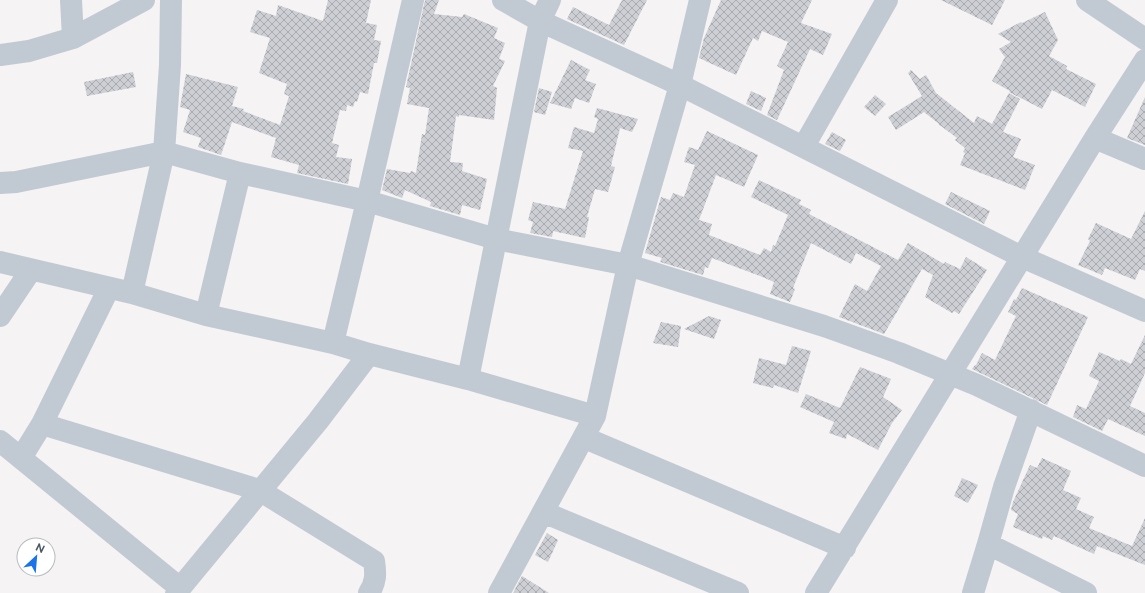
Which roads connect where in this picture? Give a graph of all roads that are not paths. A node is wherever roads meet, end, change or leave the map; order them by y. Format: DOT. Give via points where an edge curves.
graph roads {
  1 [pos="71,0"];
  2 [pos="144,0"];
  3 [pos="171,0"];
  4 [pos="413,0"];
  5 [pos="503,0"];
  6 [pos="550,0"];
  7 [pos="700,0"];
  8 [pos="887,0"];
  9 [pos="1087,0"];
  10 [pos="540,20"];
  11 [pos="73,38"];
  12 [pos="1145,39"];
  13 [pos="0,55"];
  14 [pos="1145,60"];
  15 [pos="680,85"];
  16 [pos="1095,138"];
  17 [pos="804,146"];
  18 [pos="164,152"];
  19 [pos="1145,159"];
  20 [pos="240,173"];
  21 [pos="0,183"];
  22 [pos="367,201"];
  23 [pos="496,238"];
  24 [pos="1022,257"];
  25 [pos="0,262"];
  26 [pos="628,265"];
  27 [pos="31,270"];
  28 [pos="109,288"];
  29 [pos="132,293"];
  30 [pos="1145,310"];
  31 [pos="206,315"];
  32 [pos="0,316"];
  33 [pos="332,343"];
  34 [pos="369,354"];
  35 [pos="950,374"];
  36 [pos="468,379"];
  37 [pos="1031,410"];
  38 [pos="595,416"];
  39 [pos="42,424"];
  40 [pos="585,438"];
  41 [pos="0,441"];
  42 [pos="21,458"];
  43 [pos="1145,466"];
  44 [pos="260,490"];
  45 [pos="543,512"];
  46 [pos="988,544"];
  47 [pos="845,548"];
  48 [pos="178,591"];
  49 [pos="369,593"];
  50 [pos="499,593"];
  51 [pos="738,593"];
  52 [pos="816,593"];
  53 [pos="973,593"];
  54 [pos="1086,593"];
  1 -- 11 [label="street"];
  2 -- 11 [label="street"];
  3 -- 18 [label="street"];
  4 -- 22 [label="street"];
  5 -- 10 [label="street"];
  6 -- 10 [label="street"];
  7 -- 15 [label="street"];
  8 -- 17 [label="street"];
  9 -- 12 [label="street"];
  10 -- 15 [label="street"];
  10 -- 23 [label="street"];
  11 -- 13 [label="street" via="29,51"];
  14 -- 16 [label="street"];
  15 -- 17 [label="street"];
  15 -- 26 [label="street"];
  16 -- 19 [label="street"];
  16 -- 24 [label="street"];
  17 -- 24 [label="street"];
  18 -- 20 [label="street"];
  18 -- 21 [label="street"];
  18 -- 29 [label="street"];
  20 -- 22 [label="street"];
  20 -- 31 [label="street"];
  22 -- 23 [label="street"];
  22 -- 33 [label="street"];
  23 -- 26 [label="street"];
  23 -- 36 [label="street"];
  24 -- 30 [label="street"];
  24 -- 35 [label="street"];
  25 -- 27 [label="street"];
  26 -- 35 [label="street" via="824,326"];
  26 -- 38 [label="street"];
  27 -- 28 [label="street"];
  27 -- 32 [label="street"];
  28 -- 29 [label="street"];
  28 -- 39 [label="street"];
  29 -- 31 [label="street"];
  31 -- 33 [label="street"];
  33 -- 34 [label="street"];
  34 -- 36 [label="street"];
  34 -- 44 [label="street" via="318,421"];
  35 -- 37 [label="street"];
  35 -- 47 [label="street"];
  36 -- 38 [label="street"];
  37 -- 43 [label="street"];
  37 -- 46 [label="street" via="1004,487"];
  38 -- 40 [label="street"];
  39 -- 42 [label="street"];
  39 -- 44 [label="street"];
  40 -- 45 [label="street"];
  40 -- 47 [label="street"];
  41 -- 42 [label="street"];
  42 -- 48 [label="street"];
  44 -- 48 [label="street"];
  44 -- 49 [label="street" via="374,561 376,573 374,585"];
  45 -- 50 [label="street"];
  45 -- 51 [label="street"];
  46 -- 53 [label="street"];
  46 -- 54 [label="street"];
  47 -- 52 [label="street"];
}
